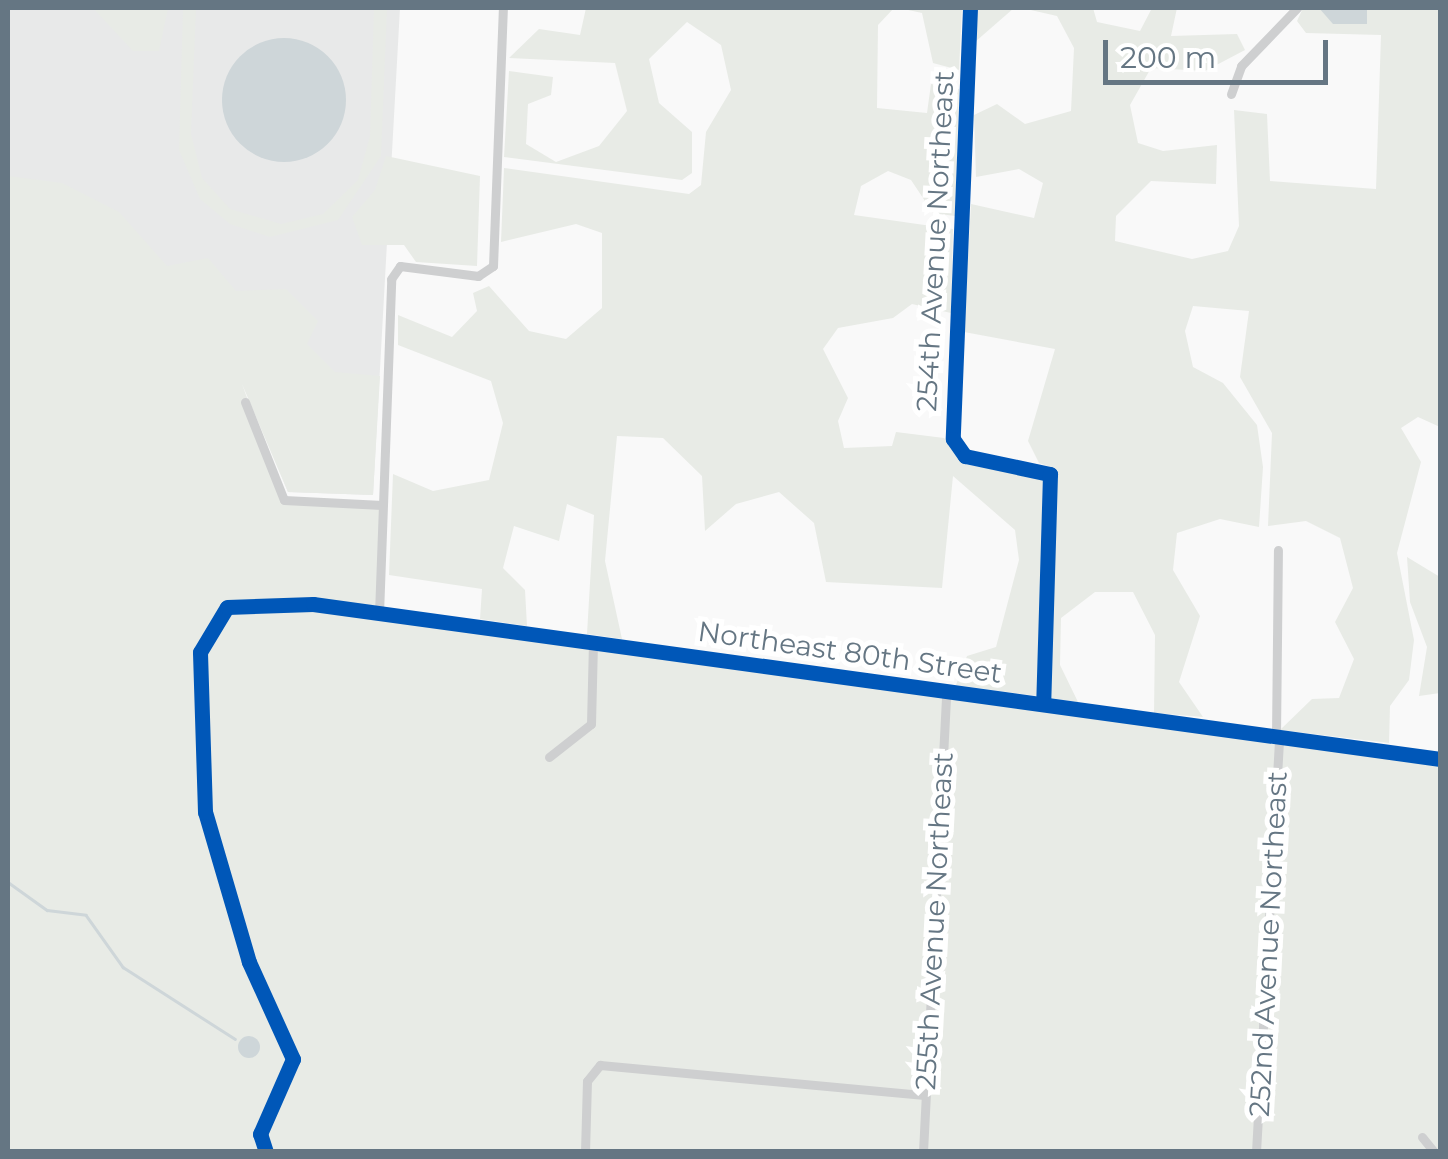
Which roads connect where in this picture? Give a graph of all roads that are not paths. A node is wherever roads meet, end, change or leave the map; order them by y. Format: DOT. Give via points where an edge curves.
graph roads {
  1 [pos="503,8"];
  2 [pos="970,8"];
  3 [pos="1297,8"];
  4 [pos="1231,94"];
  5 [pos="244,402"];
  6 [pos="382,504"];
  7 [pos="1278,550"];
  8 [pos="378,614"];
  9 [pos="593,643"];
  10 [pos="946,690"];
  11 [pos="1044,704"];
  12 [pos="1277,736"];
  13 [pos="550,758"];
  14 [pos="1440,759"];
  15 [pos="925,1095"];
  16 [pos="1422,1138"];
  17 [pos="266,1152"];
  18 [pos="584,1152"];
  19 [pos="923,1152"];
  20 [pos="1256,1152"];
  21 [pos="1434,1152"];
  1 -- 6 [label="street" via="486,274 400,266 391,279"];
  2 -- 11 [label="street, 254th Avenue Northeast" via="953,439 964,456 1050,474"];
  3 -- 4 [label="street" via="1242,66"];
  5 -- 6 [label="street" via="284,500"];
  6 -- 8 [label="street"];
  7 -- 12 [label="street, 252nd Avenue Northeast"];
  8 -- 9 [label="street, Northeast 80th Street"];
  8 -- 17 [label="street, Northeast 80th Street" via="312,604 226,607 200,652 196,689 205,812 221,879 293,1059 260,1134"];
  9 -- 10 [label="street, Northeast 80th Street"];
  9 -- 13 [label="street" via="590,724"];
  10 -- 11 [label="street, Northeast 80th Street"];
  10 -- 15 [label="street, 255th Avenue Northeast"];
  11 -- 12 [label="street, Northeast 80th Street"];
  12 -- 14 [label="street, Northeast 80th Street"];
  12 -- 20 [label="street, 252nd Avenue Northeast"];
  15 -- 18 [label="street" via="590,1071"];
  15 -- 19 [label="street, 255th Avenue Northeast"];
  16 -- 21 [label="street"];
}
